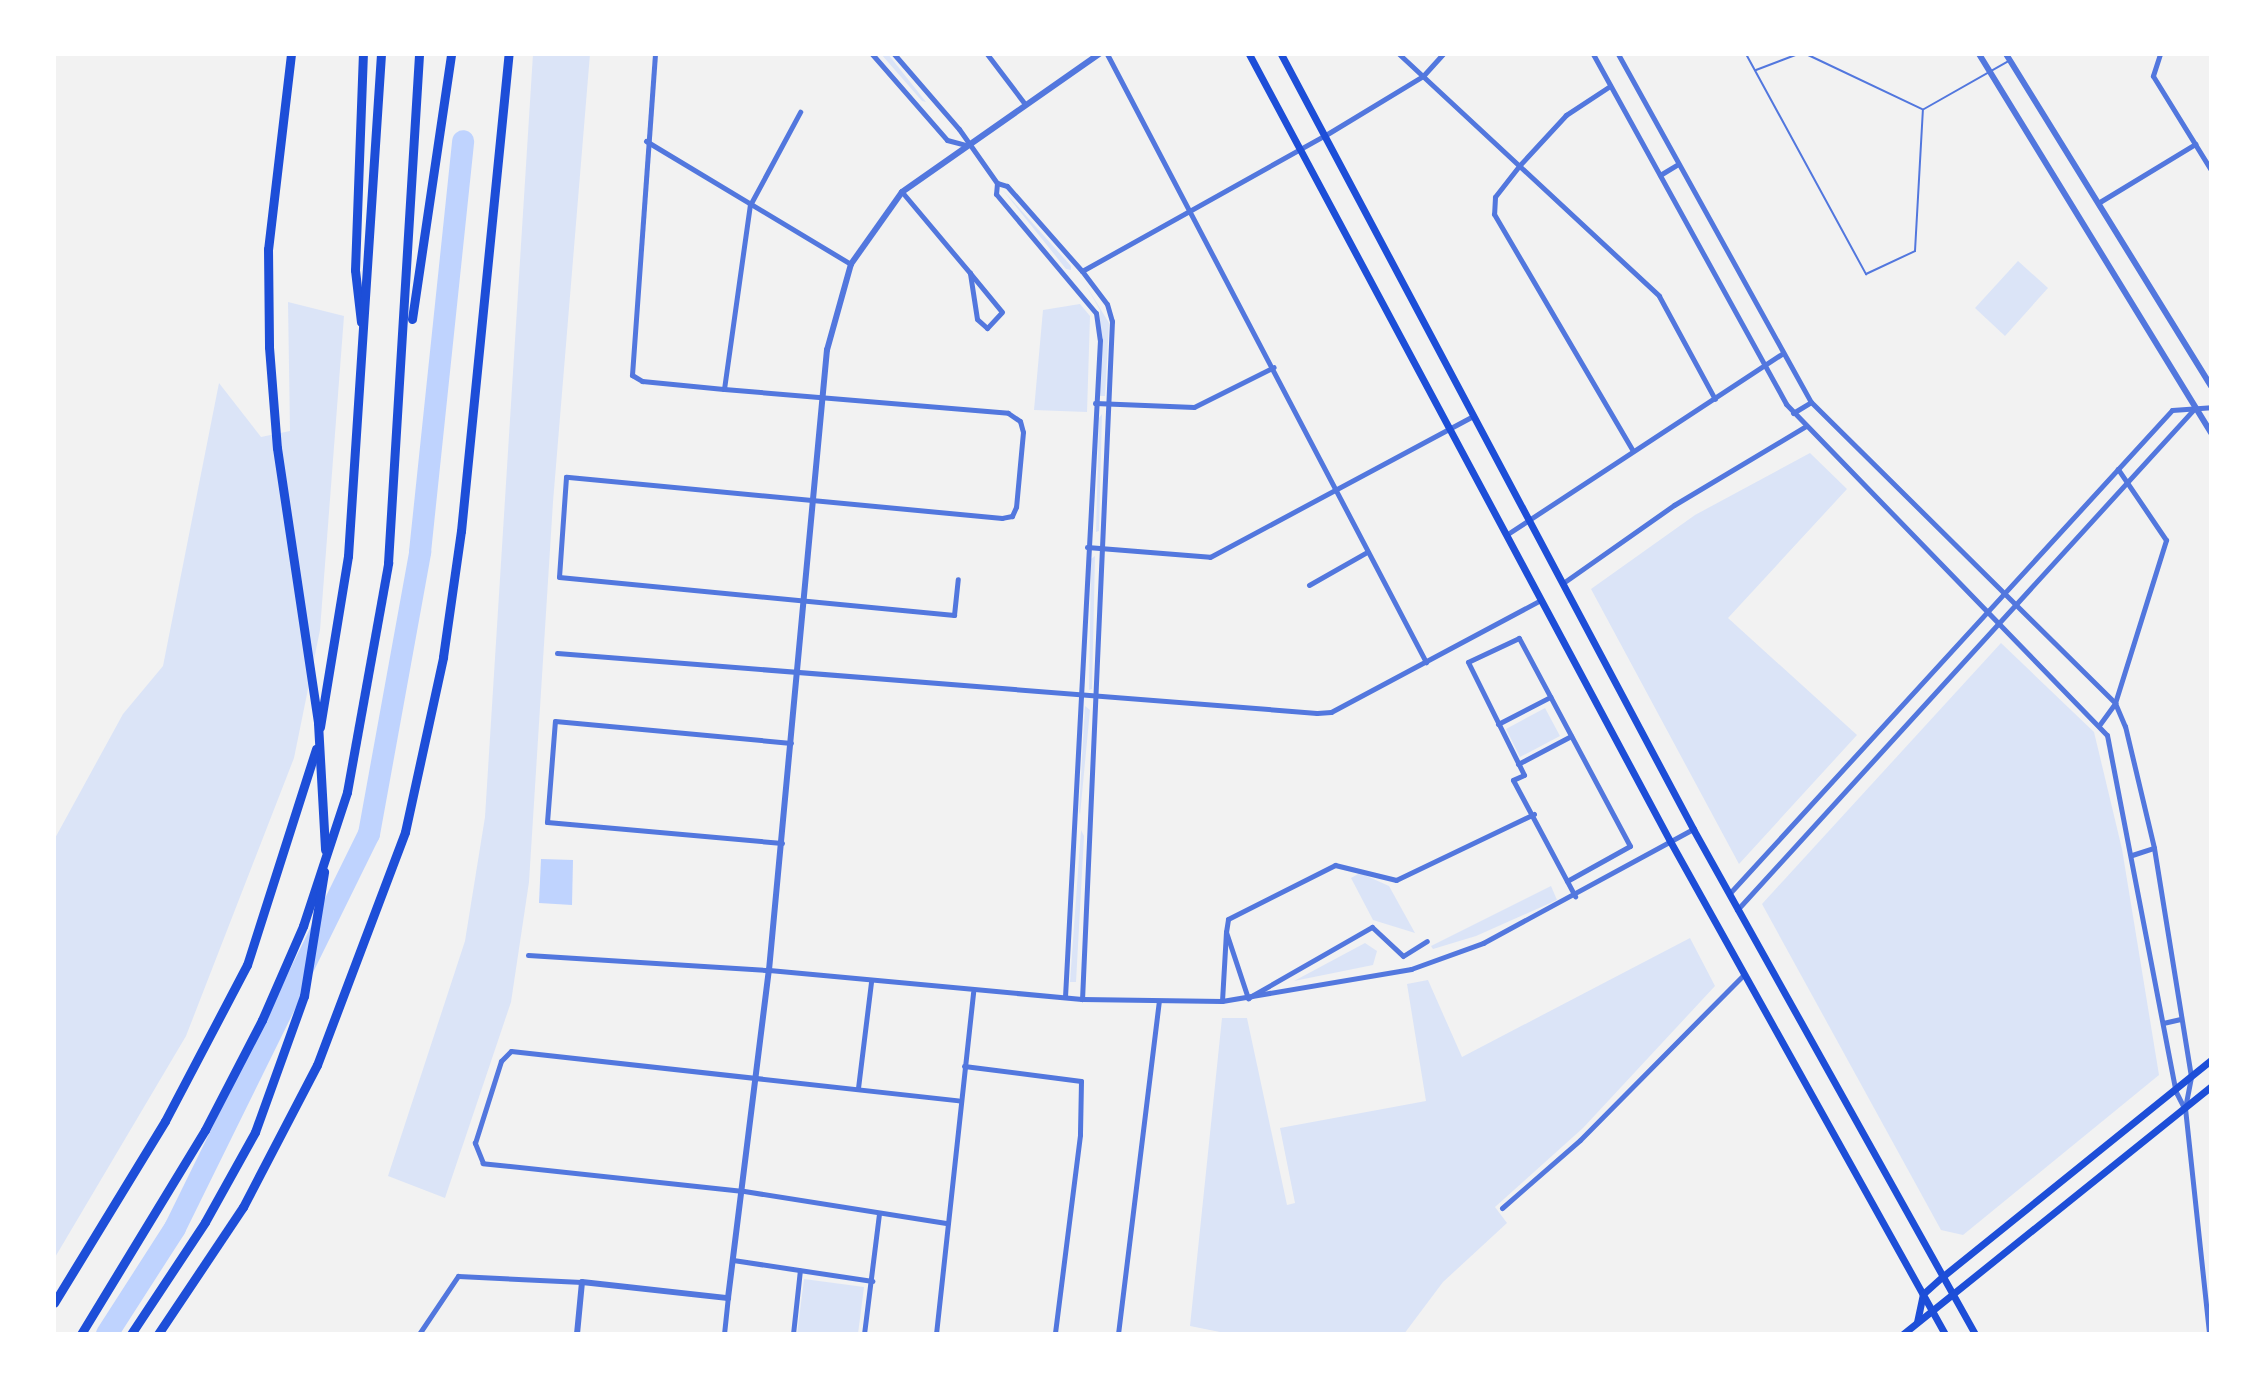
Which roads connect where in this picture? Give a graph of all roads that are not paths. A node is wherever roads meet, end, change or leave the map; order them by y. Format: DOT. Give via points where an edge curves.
graph roads {
  1 [pos="291,54"];
  2 [pos="363,54"];
  3 [pos="381,54"];
  4 [pos="419,54"];
  5 [pos="451,54"];
  6 [pos="509,54"];
  7 [pos="655,54"];
  8 [pos="872,54"];
  9 [pos="894,54"];
  10 [pos="987,54"];
  11 [pos="1099,54"];
  12 [pos="1107,54"];
  13 [pos="1249,54"];
  14 [pos="1281,54"];
  15 [pos="1399,54"];
  16 [pos="1443,54"];
  17 [pos="1593,54"];
  18 [pos="1618,54"];
  19 [pos="1746,54"];
  20 [pos="1798,54"];
  21 [pos="1806,54"];
  22 [pos="1979,54"];
  23 [pos="2160,54"];
  24 [pos="2008,57"];
  25 [pos="1755,70"];
  26 [pos="1990,73"];
  27 [pos="1423,76"];
  28 [pos="1610,86"];
  29 [pos="1025,104"];
  30 [pos="1923,109"];
  31 [pos="800,112"];
  32 [pos="1324,136"];
  33 [pos="646,141"];
  34 [pos="2195,144"];
  35 [pos="966,145"];
  36 [pos="1299,148"];
  37 [pos="1678,164"];
  38 [pos="1519,166"];
  39 [pos="2211,170"];
  40 [pos="1660,175"];
  41 [pos="997,183"];
  42 [pos="902,192"];
  43 [pos="2098,203"];
  44 [pos="750,205"];
  45 [pos="1187,210"];
  46 [pos="851,264"];
  47 [pos="1082,271"];
  48 [pos="970,273"];
  49 [pos="364,349"];
  50 [pos="1782,354"];
  51 [pos="1763,366"];
  52 [pos="1274,367"];
  53 [pos="403,374"];
  54 [pos="2211,386"];
  55 [pos="724,389"];
  56 [pos="824,398"];
  57 [pos="1715,399"];
  58 [pos="1811,402"];
  59 [pos="1095,403"];
  60 [pos="1109,404"];
  61 [pos="2211,407"];
  62 [pos="2195,408"];
  63 [pos="1793,413"];
  64 [pos="1473,416"];
  65 [pos="1806,426"];
  66 [pos="1449,428"];
  67 [pos="2211,433"];
  68 [pos="1632,449"];
  69 [pos="2118,469"];
  70 [pos="2128,483"];
  71 [pos="1334,489"];
  72 [pos="813,501"];
  73 [pos="1529,521"];
  74 [pos="1506,535"];
  75 [pos="1087,547"];
  76 [pos="1102,549"];
  77 [pos="1367,552"];
  78 [pos="958,579"];
  79 [pos="1562,584"];
  80 [pos="1309,585"];
  81 [pos="2005,593"];
  82 [pos="1541,600"];
  83 [pos="805,603"];
  84 [pos="2017,604"];
  85 [pos="1986,613"];
  86 [pos="1998,625"];
  87 [pos="557,653"];
  88 [pos="1426,662"];
  89 [pos="798,675"];
  90 [pos="1080,696"];
  91 [pos="1096,696"];
  92 [pos="1550,697"];
  93 [pos="2115,703"];
  94 [pos="1498,724"];
  95 [pos="2100,724"];
  96 [pos="1571,736"];
  97 [pos="791,743"];
  98 [pos="1518,764"];
  99 [pos="1534,814"];
  100 [pos="1693,829"];
  101 [pos="1670,841"];
  102 [pos="782,843"];
  103 [pos="2154,848"];
  104 [pos="2132,855"];
  105 [pos="1567,881"];
  106 [pos="1729,894"];
  107 [pos="1575,896"];
  108 [pos="1737,910"];
  109 [pos="1226,932"];
  110 [pos="1427,941"];
  111 [pos="528,955"];
  112 [pos="769,970"];
  113 [pos="1744,974"];
  114 [pos="871,982"];
  115 [pos="973,992"];
  116 [pos="1065,996"];
  117 [pos="1248,998"];
  118 [pos="1082,999"];
  119 [pos="1222,1001"];
  120 [pos="1159,1002"];
  121 [pos="2181,1019"];
  122 [pos="2163,1023"];
  123 [pos="2211,1060"];
  124 [pos="964,1066"];
  125 [pos="2191,1077"];
  126 [pos="755,1079"];
  127 [pos="2211,1086"];
  128 [pos="858,1088"];
  129 [pos="2176,1092"];
  130 [pos="958,1100"];
  131 [pos="2185,1108"];
  132 [pos="743,1191"];
  133 [pos="1502,1208"];
  134 [pos="879,1213"];
  135 [pos="946,1223"];
  136 [pos="733,1260"];
  137 [pos="800,1270"];
  138 [pos="1942,1277"];
  139 [pos="872,1281"];
  140 [pos="582,1282"];
  141 [pos="1923,1294"];
  142 [pos="1953,1297"];
  143 [pos="728,1298"];
  144 [pos="54,1303"];
  145 [pos="1934,1313"];
  146 [pos="1917,1322"];
  147 [pos="81,1334"];
  148 [pos="131,1334"];
  149 [pos="158,1334"];
  150 [pos="419,1334"];
  151 [pos="577,1334"];
  152 [pos="724,1334"];
  153 [pos="793,1334"];
  154 [pos="864,1334"];
  155 [pos="936,1334"];
  156 [pos="1055,1334"];
  157 [pos="1118,1334"];
  158 [pos="1903,1334"];
  159 [pos="1945,1334"];
  160 [pos="1975,1334"];
  161 [pos="2209,1334"];
  1 -- 148 [label="highway" via="268,249 269,347 277,448 318,723 324,885 304,996 255,1132 205,1222"];
  2 -- 49 [label="highway" via="355,270"];
  3 -- 49 [label="highway"];
  4 -- 53 [label="highway"];
  5 -- 53 [label="highway"];
  6 -- 149 [label="highway" via="461,531 430,726 405,832 317,1065 243,1207"];
  7 -- 33 [label="street"];
  8 -- 35 [label="street" via="947,140"];
  9 -- 35 [label="street" via="959,129"];
  10 -- 29 [label="street"];
  11 -- 29 [label="street"];
  12 -- 45 [label="street"];
  13 -- 36 [label="main road"];
  14 -- 32 [label="main road"];
  15 -- 27 [label="street"];
  16 -- 27 [label="street"];
  17 -- 28 [label="street"];
  18 -- 37 [label="street"];
  19 -- 25 [label="lane"];
  20 -- 25 [label="lane"];
  21 -- 30 [label="lane"];
  22 -- 26 [label="street"];
  23 -- 34 [label="street" via="2153,76"];
  24 -- 26 [label="lane"];
  24 -- 43 [label="street"];
  25 -- 30 [label="lane" via="1866,274 1915,251"];
  26 -- 30 [label="lane"];
  26 -- 62 [label="street"];
  27 -- 32 [label="street"];
  27 -- 38 [label="street"];
  28 -- 38 [label="street" via="1566,115"];
  28 -- 40 [label="street"];
  29 -- 35 [label="street"];
  31 -- 44 [label="street"];
  32 -- 36 [label="street"];
  32 -- 64 [label="main road"];
  33 -- 44 [label="street"];
  33 -- 55 [label="street" via="632,375 642,381"];
  34 -- 39 [label="street"];
  34 -- 43 [label="street"];
  35 -- 41 [label="street"];
  35 -- 42 [label="street"];
  36 -- 45 [label="street"];
  36 -- 66 [label="main road"];
  37 -- 40 [label="street"];
  37 -- 50 [label="street"];
  38 -- 57 [label="street" via="1659,296"];
  38 -- 68 [label="street" via="1495,197 1494,214"];
  40 -- 51 [label="street"];
  41 -- 47 [label="street" via="1007,186"];
  41 -- 59 [label="street" via="996,194 1096,313"];
  42 -- 46 [label="street"];
  42 -- 48 [label="street"];
  43 -- 54 [label="street"];
  44 -- 46 [label="street"];
  44 -- 55 [label="street"];
  45 -- 47 [label="street"];
  45 -- 52 [label="street"];
  46 -- 56 [label="street" via="834,314"];
  47 -- 60 [label="street" via="1107,304 1112,321"];
  48 -- 48 [label="street" via="977,319 987,328 1002,312"];
  49 -- 144 [label="highway" via="336,649 311,772 289,845 247,965 165,1121"];
  50 -- 51 [label="street"];
  50 -- 58 [label="street"];
  51 -- 57 [label="street"];
  51 -- 63 [label="street"];
  52 -- 60 [label="street" via="1194,407"];
  52 -- 71 [label="street"];
  53 -- 147 [label="highway" via="374,661 347,792 308,911 262,1020 205,1130"];
  55 -- 56 [label="street"];
  56 -- 72 [label="street"];
  56 -- 72 [label="street" via="1008,413 1020,421 1023,432 1016,507 1012,516 1002,518"];
  57 -- 68 [label="street"];
  58 -- 63 [label="street"];
  58 -- 81 [label="street"];
  59 -- 60 [label="street"];
  59 -- 75 [label="street"];
  60 -- 76 [label="street"];
  61 -- 62 [label="street"];
  62 -- 67 [label="street"];
  62 -- 69 [label="street" via="2172,410"];
  62 -- 70 [label="street"];
  63 -- 65 [label="street"];
  64 -- 66 [label="street"];
  64 -- 73 [label="main road"];
  65 -- 79 [label="street" via="1674,505"];
  65 -- 85 [label="street"];
  66 -- 71 [label="street"];
  66 -- 74 [label="main road"];
  68 -- 73 [label="street"];
  69 -- 70 [label="street"];
  69 -- 81 [label="street"];
  70 -- 84 [label="street"];
  70 -- 93 [label="street" via="2166,540"];
  71 -- 76 [label="street" via="1210,557"];
  71 -- 77 [label="street"];
  72 -- 83 [label="street"];
  72 -- 83 [label="street" via="566,477 559,577"];
  73 -- 74 [label="street"];
  73 -- 79 [label="main road"];
  74 -- 82 [label="main road"];
  75 -- 76 [label="street"];
  75 -- 90 [label="street"];
  76 -- 91 [label="street"];
  77 -- 80 [label="street"];
  77 -- 88 [label="street"];
  78 -- 83 [label="street" via="954,615"];
  79 -- 100 [label="main road"];
  81 -- 84 [label="street"];
  81 -- 85 [label="street"];
  82 -- 88 [label="street"];
  82 -- 101 [label="main road"];
  83 -- 89 [label="street"];
  84 -- 86 [label="street"];
  84 -- 93 [label="street"];
  85 -- 86 [label="street"];
  85 -- 106 [label="street"];
  86 -- 95 [label="street"];
  86 -- 108 [label="street"];
  87 -- 89 [label="street"];
  88 -- 91 [label="street" via="1331,712"];
  89 -- 90 [label="street"];
  89 -- 97 [label="street"];
  90 -- 91 [label="street"];
  90 -- 116 [label="street"];
  91 -- 118 [label="street"];
  92 -- 94 [label="street"];
  92 -- 94 [label="street" via="1519,638 1468,662"];
  92 -- 96 [label="street"];
  93 -- 95 [label="street"];
  93 -- 103 [label="street"];
  94 -- 98 [label="street"];
  95 -- 104 [label="street"];
  96 -- 98 [label="street"];
  96 -- 105 [label="street" via="1630,846"];
  97 -- 102 [label="street"];
  97 -- 102 [label="street" via="555,721 547,822"];
  98 -- 99 [label="street" via="1524,775 1513,780"];
  99 -- 105 [label="street"];
  99 -- 109 [label="street" via="1396,880 1335,865 1228,919"];
  100 -- 101 [label="street"];
  100 -- 106 [label="main road"];
  101 -- 107 [label="street"];
  101 -- 113 [label="main road"];
  102 -- 112 [label="street"];
  103 -- 104 [label="street"];
  103 -- 121 [label="street"];
  104 -- 122 [label="street"];
  105 -- 107 [label="street"];
  106 -- 108 [label="main road"];
  107 -- 117 [label="street" via="1483,943 1411,969"];
  108 -- 138 [label="main road"];
  109 -- 117 [label="street"];
  109 -- 119 [label="street"];
  110 -- 117 [label="street" via="1403,956 1372,927"];
  111 -- 112 [label="street"];
  112 -- 114 [label="street"];
  112 -- 126 [label="street"];
  113 -- 133 [label="street" via="1580,1140"];
  113 -- 141 [label="main road"];
  114 -- 115 [label="street"];
  114 -- 128 [label="street"];
  115 -- 116 [label="street"];
  115 -- 124 [label="street"];
  116 -- 118 [label="street"];
  117 -- 119 [label="street"];
  118 -- 120 [label="street"];
  119 -- 120 [label="street"];
  120 -- 157 [label="street"];
  121 -- 122 [label="street"];
  121 -- 125 [label="street"];
  122 -- 129 [label="street"];
  123 -- 125 [label="main road"];
  124 -- 130 [label="street"];
  124 -- 156 [label="street" via="1081,1081 1080,1135"];
  125 -- 129 [label="main road"];
  125 -- 131 [label="street"];
  126 -- 128 [label="street"];
  126 -- 132 [label="street"];
  126 -- 132 [label="street" via="511,1051 501,1061 475,1143 483,1163"];
  127 -- 131 [label="main road"];
  128 -- 130 [label="street"];
  129 -- 131 [label="street"];
  129 -- 138 [label="main road"];
  130 -- 135 [label="street"];
  131 -- 142 [label="main road"];
  131 -- 161 [label="street"];
  132 -- 134 [label="street"];
  132 -- 136 [label="street"];
  134 -- 135 [label="street"];
  134 -- 139 [label="street"];
  135 -- 155 [label="street"];
  136 -- 137 [label="street"];
  136 -- 143 [label="street"];
  137 -- 139 [label="street"];
  137 -- 153 [label="street"];
  138 -- 141 [label="main road"];
  138 -- 142 [label="main road"];
  139 -- 154 [label="street"];
  140 -- 143 [label="street"];
  140 -- 150 [label="street" via="458,1276"];
  140 -- 151 [label="street"];
  141 -- 145 [label="main road"];
  141 -- 146 [label="main road"];
  142 -- 145 [label="main road"];
  142 -- 160 [label="main road"];
  143 -- 152 [label="street"];
  145 -- 146 [label="main road"];
  145 -- 159 [label="main road"];
  146 -- 158 [label="main road"];
}
